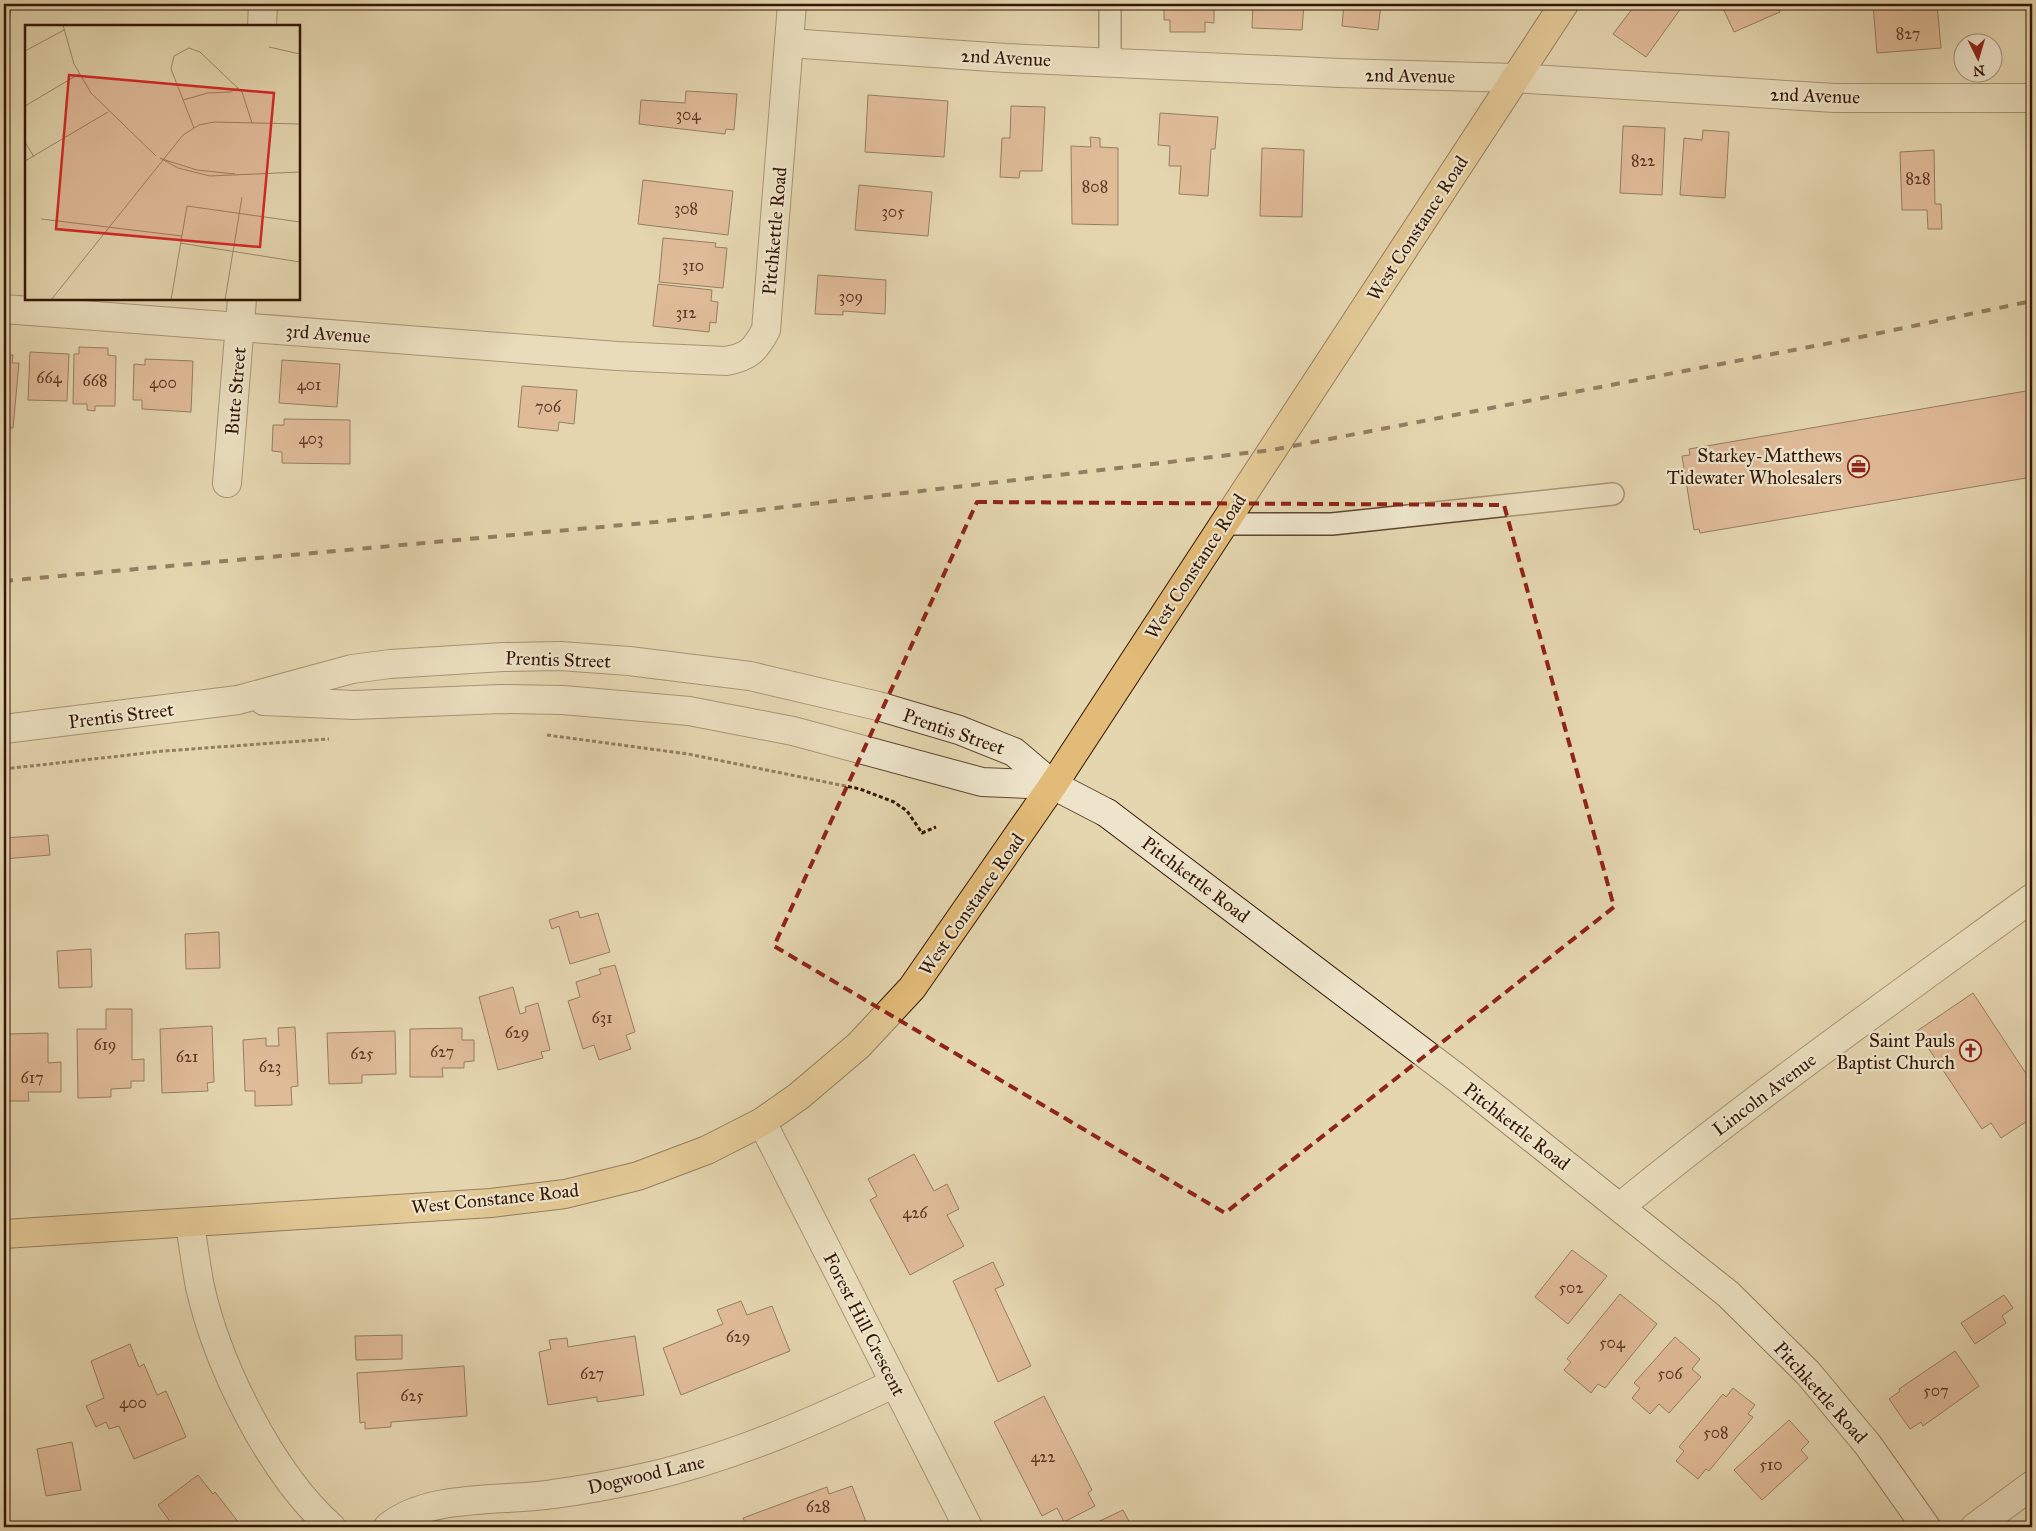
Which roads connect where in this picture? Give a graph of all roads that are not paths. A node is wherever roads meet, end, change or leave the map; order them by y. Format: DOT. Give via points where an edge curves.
graph roads {
  1 [pos="263,4"];
  2 [pos="792,4"];
  3 [pos="1110,4"];
  4 [pos="1564,4"];
  5 [pos="262,25"];
  6 [pos="789,43"];
  7 [pos="1110,63"];
  8 [pos="1514,78"];
  9 [pos="2032,98"];
  10 [pos="242,300"];
  11 [pos="4,309"];
  12 [pos="240,326"];
  13 [pos="652,357"];
  14 [pos="227,483"];
  15 [pos="1613,494"];
  16 [pos="1223,524"];
  17 [pos="238,700"];
  18 [pos="4,729"];
  19 [pos="1054,785"];
  20 [pos="2032,898"];
  21 [pos="762,1122"];
  22 [pos="1620,1207"];
  23 [pos="190,1223"];
  24 [pos="4,1234"];
  25 [pos="895,1383"];
  26 [pos="2032,1485"];
  27 [pos="331,1527"];
  28 [pos="388,1527"];
  29 [pos="968,1527"];
  30 [pos="1926,1527"];
  31 [pos="1975,1527"];
  1 -- 5 [label="street"];
  2 -- 6 [label="street, Pitchkettle Road"];
  3 -- 7 [label="lane"];
  4 -- 8 [label="main road, West Constance Road"];
  6 -- 7 [label="street, 2nd Avenue"];
  6 -- 13 [label="street, Pitchkettle Road" via="766,330 757,348 741,358"];
  7 -- 8 [label="street, 2nd Avenue"];
  8 -- 9 [label="street, 2nd Avenue" via="1835,98"];
  8 -- 16 [label="main road, West Constance Road"];
  10 -- 12 [label="street, Bute Street"];
  11 -- 12 [label="street, 3rd Avenue"];
  12 -- 13 [label="street, 3rd Avenue"];
  12 -- 14 [label="street, Bute Street"];
  15 -- 16 [label="lane" via="1332,524"];
  16 -- 19 [label="main road, West Constance Road"];
  17 -- 18 [label="street, Prentis Street"];
  17 -- 19 [label="street, Prentis Street" via="354,705 563,700 689,711 793,731 982,782"];
  17 -- 19 [label="street, Prentis Street" via="352,669 390,664 512,656 629,661 750,676 878,706 959,730 1014,752"];
  19 -- 21 [label="main road, West Constance Road" via="912,988 859,1045 799,1096"];
  19 -- 22 [label="street, Pitchkettle Road" via="1107,813 1457,1078"];
  20 -- 22 [label="street, Lincoln Avenue" via="1826,1047"];
  21 -- 23 [label="main road, West Constance Road" via="707,1150 638,1176 565,1194 491,1203"];
  21 -- 25 [label="street, Forest Hill Crescent"];
  22 -- 30 [label="street, Pitchkettle Road" via="1728,1294 1808,1372 1868,1445"];
  23 -- 24 [label="main road, West Constance Road"];
  23 -- 27 [label="street" via="200,1287 220,1349 246,1408 282,1470 318,1516"];
  25 -- 28 [label="street, Dogwood Lane" via="774,1438 647,1477 553,1494 433,1506"];
  25 -- 29 [label="street, Forest Hill Crescent"];
  26 -- 31 [label="street"];
}
